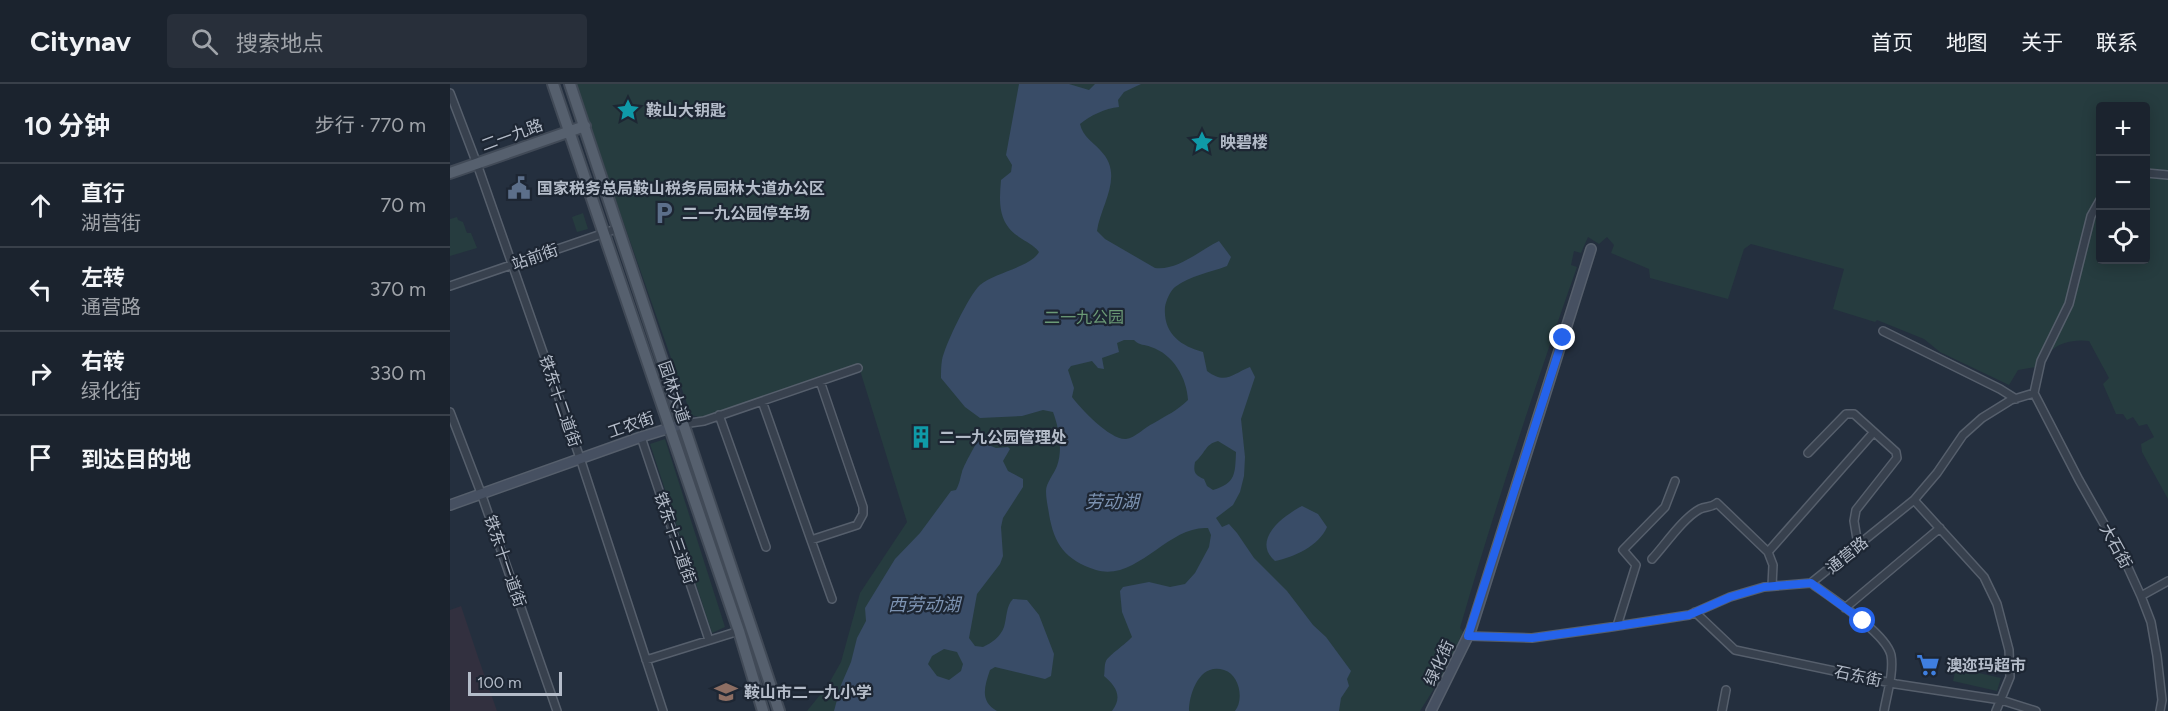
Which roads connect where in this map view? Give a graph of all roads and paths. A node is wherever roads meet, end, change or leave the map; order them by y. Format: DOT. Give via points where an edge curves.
graph roads {
  1 [pos="553,84"];
  2 [pos="570,84"];
  3 [pos="450,93"];
  4 [pos="585,126"];
  5 [pos="568,131"];
  6 [pos="477,164"];
  7 [pos="450,173"];
  8 [pos="2150,173"];
  9 [pos="2168,175"];
  10 [pos="2096,207"];
  11 [pos="619,228"];
  12 [pos="604,233"];
  13 [pos="1591,249"];
  14 [pos="512,265"];
  15 [pos="450,286"];
  16 [pos="1883,331"];
  17 [pos="858,368"];
  18 [pos="820,381"];
  19 [pos="2034,393"];
  20 [pos="2016,399"];
  21 [pos="762,401"];
  22 [pos="450,412"];
  23 [pos="719,415"];
  24 [pos="668,422"];
  25 [pos="683,424"];
  26 [pos="1873,433"];
  27 [pos="641,437"];
  28 [pos="1808,453"];
  29 [pos="580,458"];
  30 [pos="1675,481"];
  31 [pos="481,494"];
  32 [pos="1914,500"];
  33 [pos="450,504"];
  34 [pos="1940,528"];
  35 [pos="811,540"];
  36 [pos="1858,545"];
  37 [pos="766,547"];
  38 [pos="1768,552"];
  39 [pos="1652,560"];
  40 [pos="2168,581"];
  41 [pos="1811,583"];
  42 [pos="1772,586"];
  43 [pos="2141,596"];
  44 [pos="832,599"];
  45 [pos="1845,608"];
  46 [pos="1695,612"];
  47 [pos="1617,626"];
  48 [pos="739,631"];
  49 [pos="1468,636"];
  50 [pos="709,640"];
  51 [pos="646,660"];
  52 [pos="1888,683"];
  53 [pos="1726,690"];
  54 [pos="2001,700"];
  55 [pos="557,711"];
  56 [pos="663,711"];
  57 [pos="763,711"];
  58 [pos="779,711"];
  59 [pos="1431,711"];
  60 [pos="1722,711"];
  61 [pos="1884,711"];
  62 [pos="1996,711"];
  63 [pos="2036,711"];
  64 [pos="2160,711"];
  1 -- 5 [label="main road, 园林大道"];
  2 -- 4 [label="main road"];
  3 -- 6 [label="street, 铁东十二道街"];
  4 -- 5 [label="main road, 二一九路"];
  4 -- 11 [label="main road"];
  5 -- 6 [label="main road, 二一九路"];
  5 -- 12 [label="main road, 园林大道"];
  6 -- 7 [label="main road, 二一九路"];
  6 -- 14 [label="street, 铁东十二道街"];
  8 -- 9 [label="street"];
  10 -- 19 [label="street" via="2069,304 2041,361"];
  11 -- 12 [label="street, 站前街"];
  11 -- 25 [label="main road"];
  12 -- 14 [label="street, 站前街"];
  12 -- 24 [label="main road, 园林大道"];
  13 -- 49 [label="street, 绿化街"];
  14 -- 15 [label="street, 站前街"];
  14 -- 29 [label="street, 铁东十二道街"];
  16 -- 20 [label="street"];
  17 -- 18 [label="street, 工农街"];
  18 -- 21 [label="street, 工农街"];
  18 -- 35 [label="street" via="863,514 857,525"];
  19 -- 20 [label="street, 通营路"];
  19 -- 43 [label="street, 大石街"];
  20 -- 32 [label="street, 通营路" via="1982,418 1963,435"];
  21 -- 23 [label="street, 工农街"];
  21 -- 35 [label="street"];
  22 -- 31 [label="street, 铁东十一道街"];
  23 -- 25 [label="street, 工农街"];
  23 -- 37 [label="street"];
  24 -- 25 [label="street, 工农街"];
  24 -- 27 [label="street, 工农街"];
  24 -- 48 [label="main road, 园林大道"];
  25 -- 58 [label="main road"];
  26 -- 28 [label="street" via="1854,414 1846,414"];
  26 -- 36 [label="street" via="1896,452 1897,458 1856,510"];
  26 -- 38 [label="street"];
  27 -- 29 [label="street, 工农街"];
  27 -- 50 [label="street, 铁东十三道街"];
  29 -- 31 [label="street, 工农街"];
  29 -- 51 [label="street, 铁东十二道街"];
  30 -- 47 [label="street" via="1665,507 1623,550 1636,565"];
  31 -- 33 [label="street, 工农街"];
  31 -- 55 [label="street, 铁东十一道街"];
  32 -- 34 [label="street"];
  32 -- 36 [label="street, 通营路"];
  34 -- 45 [label="street"];
  34 -- 54 [label="street" via="1984,577 1997,604 2009,650 2010,677"];
  35 -- 44 [label="street"];
  36 -- 41 [label="street, 通营路"];
  38 -- 39 [label="street" via="1717,503 1701,508 1687,519"];
  38 -- 42 [label="street" via="1773,565"];
  40 -- 43 [label="street"];
  41 -- 42 [label="street, 通营路"];
  41 -- 45 [label="street"];
  42 -- 46 [label="street, 通营路" via="1730,597"];
  43 -- 64 [label="street, 大石街" via="2157,656"];
  45 -- 52 [label="street" via="1863,621 1890,651"];
  46 -- 47 [label="street, 通营路"];
  46 -- 52 [label="street, 石东街" via="1735,651"];
  47 -- 49 [label="street, 通营路" via="1532,638"];
  48 -- 50 [label="street"];
  48 -- 57 [label="main road, 园林大道"];
  49 -- 59 [label="street, 绿化街"];
  50 -- 51 [label="street"];
  51 -- 56 [label="street, 铁东十二道街"];
  52 -- 54 [label="street, 石东街"];
  52 -- 61 [label="street"];
  53 -- 60 [label="street"];
  54 -- 62 [label="street"];
  54 -- 63 [label="street, 石东街"];
}
